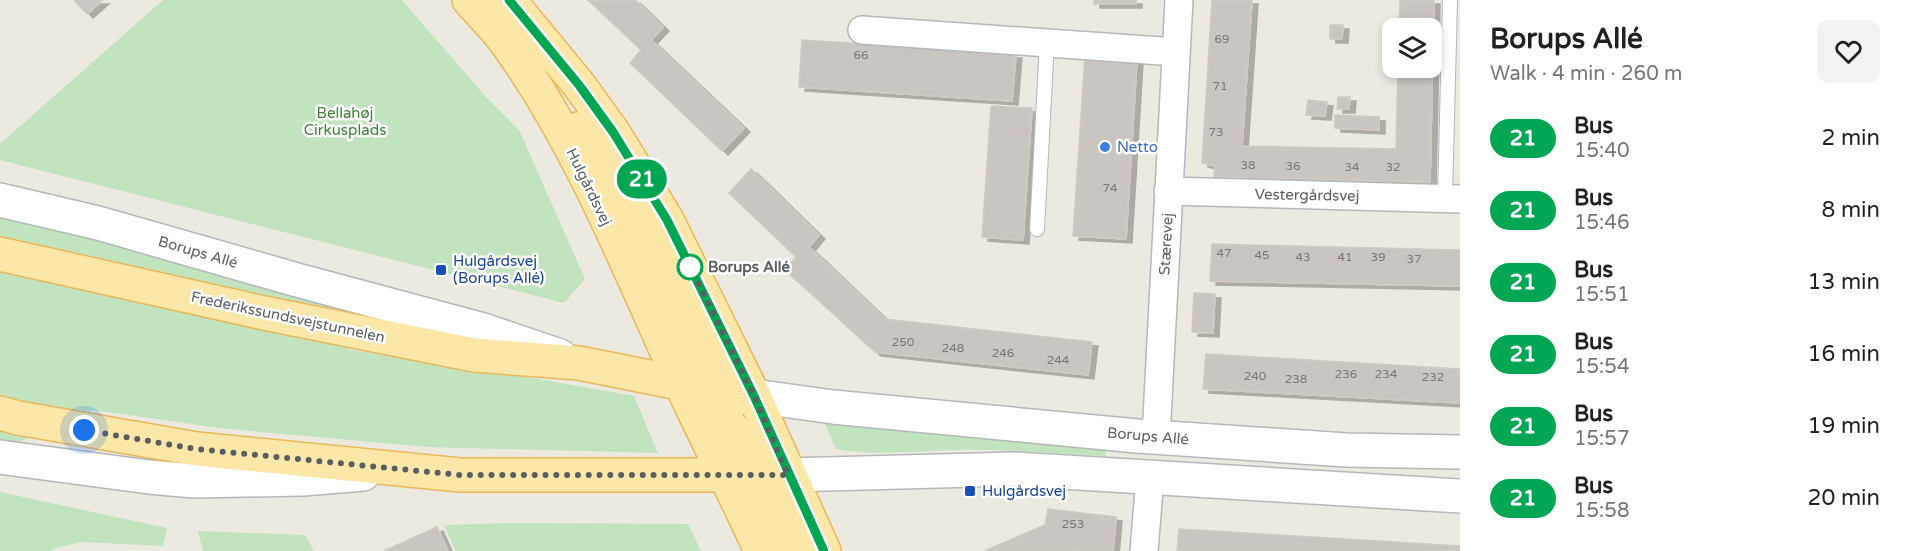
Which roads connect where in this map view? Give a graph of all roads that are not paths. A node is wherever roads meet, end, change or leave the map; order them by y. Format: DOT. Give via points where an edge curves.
graph roads {
  1 [pos="470,0"];
  2 [pos="509,0"];
  3 [pos="1179,0"];
  4 [pos="1450,0"];
  5 [pos="862,30"];
  6 [pos="1047,42"];
  7 [pos="1176,52"];
  8 [pos="536,88"];
  9 [pos="1168,192"];
  10 [pos="1453,199"];
  11 [pos="0,200"];
  12 [pos="1037,229"];
  13 [pos="0,254"];
  14 [pos="579,363"];
  15 [pos="680,382"];
  16 [pos="739,394"];
  17 [pos="0,413"];
  18 [pos="1156,437"];
  19 [pos="1460,452"];
  20 [pos="0,457"];
  21 [pos="419,471"];
  22 [pos="725,475"];
  23 [pos="773,475"];
  24 [pos="1150,477"];
  25 [pos="1460,495"];
  26 [pos="761,551"];
  27 [pos="796,551"];
  28 [pos="824,551"];
  29 [pos="1144,551"];
  1 -- 8 [label="main road, Hulgårdsvej" via="507,42"];
  2 -- 16 [label="main road" via="613,132 667,220"];
  3 -- 7 [label="street, Stærevej"];
  4 -- 10 [label="lane, Vestergårdsvej"];
  5 -- 6 [label="street"];
  6 -- 7 [label="street"];
  6 -- 12 [label="lane"];
  7 -- 9 [label="street, Stærevej"];
  8 -- 15 [label="main road, Hulgårdsvej" via="584,175"];
  8 -- 16 [label="main road" via="590,141 633,211 705,360"];
  9 -- 10 [label="street, Vestergårdsvej"];
  9 -- 18 [label="street, Stærevej"];
  11 -- 14 [label="street, Borups Allé" via="98,223 483,330"];
  13 -- 14 [label="main road, Frederikssundsvejstunnelen" via="474,355"];
  14 -- 15 [label="main road, Borups Allé"];
  15 -- 16 [label="main road, Borups Allé"];
  15 -- 22 [label="main road, Hulgårdsvej"];
  15 -- 23 [label="main road" via="716,411 749,453"];
  16 -- 18 [label="street, Borups Allé" via="834,407"];
  16 -- 23 [label="main road"];
  17 -- 21 [label="main road" via="196,449"];
  18 -- 19 [label="street, Borups Allé" via="1346,450"];
  20 -- 21 [label="street" via="194,481"];
  21 -- 22 [label="main road" via="460,475"];
  22 -- 23 [label="main road"];
  22 -- 26 [label="main road, Hulgårdsvej"];
  23 -- 24 [label="street" via="1014,469"];
  23 -- 27 [label="main road"];
  23 -- 28 [label="main road"];
  24 -- 25 [label="street"];
  24 -- 29 [label="street"];
}
